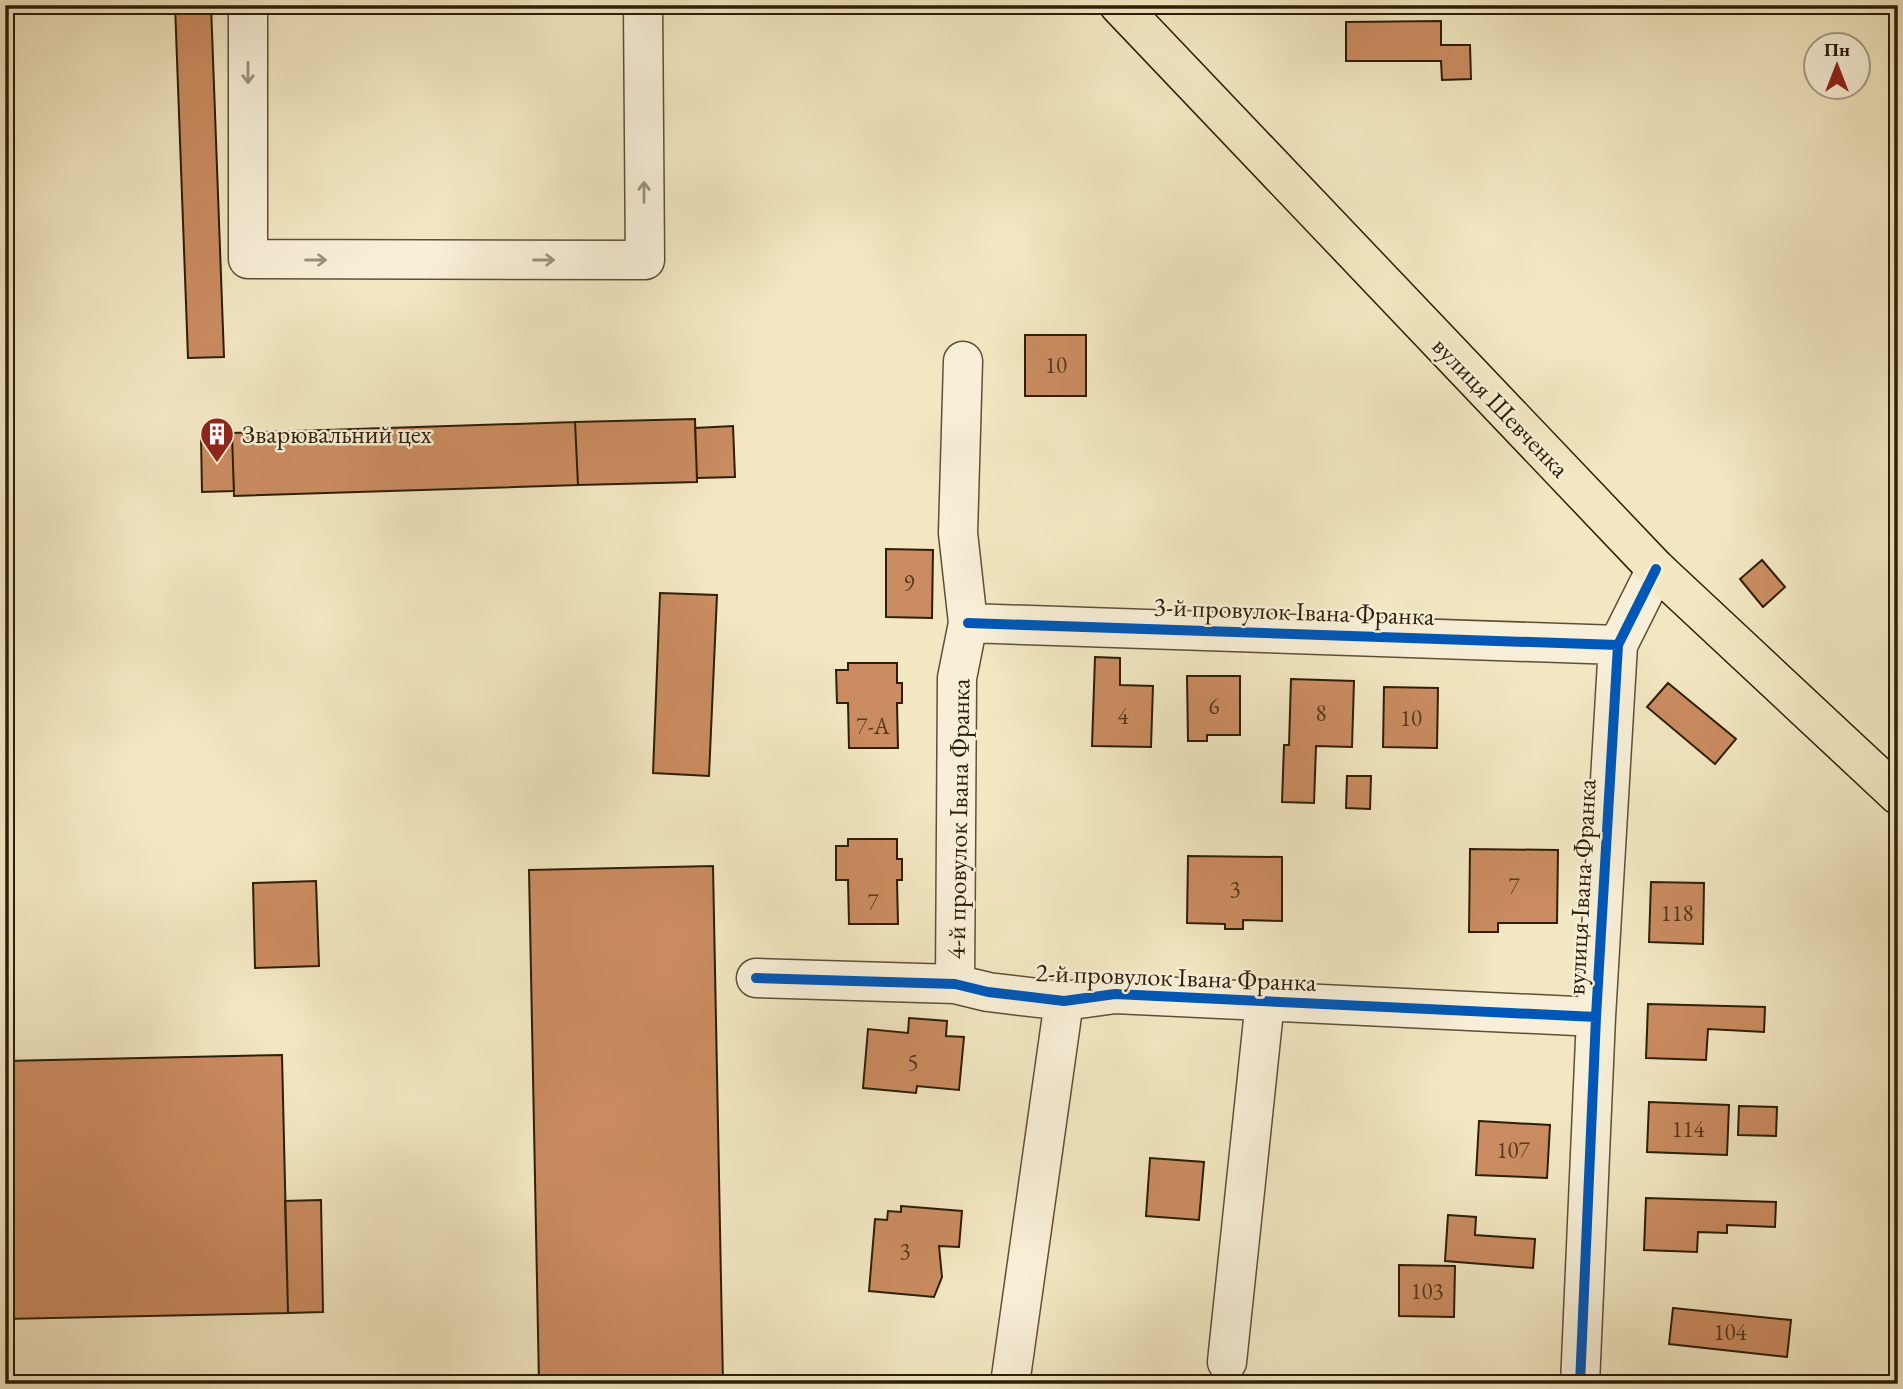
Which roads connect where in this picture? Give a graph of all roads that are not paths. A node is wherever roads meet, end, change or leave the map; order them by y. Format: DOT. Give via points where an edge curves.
graph roads {
  1 [pos="248,5"];
  2 [pos="643,5"];
  3 [pos="1119,5"];
  4 [pos="963,361"];
  5 [pos="1656,569"];
  6 [pos="968,623"];
  7 [pos="1618,645"];
  8 [pos="1898,795"];
  9 [pos="756,978"];
  10 [pos="955,985"];
  11 [pos="1064,1000"];
  12 [pos="1265,1001"];
  13 [pos="1596,1017"];
  14 [pos="1227,1362"];
  15 [pos="1010,1384"];
  16 [pos="1580,1384"];
  1 -- 2 [label="street, one-way" via="248,259 645,260"];
  3 -- 5 [label="main road, вулиця Шевченка"];
  4 -- 6 [label="street, 4-й провулок Івана Франка" via="958,533"];
  5 -- 7 [label="street, вулиця Івана Франка"];
  5 -- 8 [label="main road, вулиця Шевченка"];
  6 -- 7 [label="street, 3-й провулок Івана Франка"];
  6 -- 10 [label="street, 4-й провулок Івана Франка" via="957,678"];
  7 -- 13 [label="street, вулиця Івана Франка"];
  9 -- 10 [label="street, 2-й провулок Івана Франка"];
  10 -- 11 [label="street, 2-й провулок Івана Франка"];
  11 -- 12 [label="street, 2-й провулок Івана Франка" via="1115,994"];
  11 -- 15 [label="street"];
  12 -- 13 [label="street, 2-й провулок Івана Франка"];
  12 -- 14 [label="street"];
  13 -- 16 [label="street, вулиця Івана Франка"];
}
